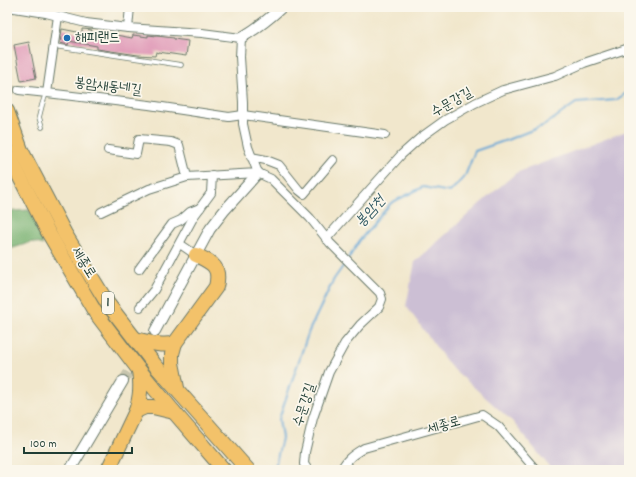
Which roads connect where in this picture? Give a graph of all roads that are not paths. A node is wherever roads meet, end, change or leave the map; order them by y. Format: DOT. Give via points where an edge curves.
graph roads {
  1 [pos="8,7"];
  2 [pos="130,7"];
  3 [pos="282,7"];
  4 [pos="58,16"];
  5 [pos="128,28"];
  6 [pos="241,38"];
  7 [pos="53,46"];
  8 [pos="629,48"];
  9 [pos="181,64"];
  10 [pos="19,90"];
  11 [pos="47,93"];
  12 [pos="7,111"];
  13 [pos="243,115"];
  14 [pos="42,127"];
  15 [pos="385,135"];
  16 [pos="108,150"];
  17 [pos="7,152"];
  18 [pos="252,157"];
  19 [pos="333,160"];
  20 [pos="258,173"];
  21 [pos="212,175"];
  22 [pos="187,177"];
  23 [pos="201,208"];
  24 [pos="101,212"];
  25 [pos="328,241"];
  26 [pos="180,244"];
  27 [pos="196,255"];
  28 [pos="139,269"];
  29 [pos="140,307"];
  30 [pos="155,331"];
  31 [pos="135,339"];
  32 [pos="175,343"];
  33 [pos="139,370"];
  34 [pos="123,381"];
  35 [pos="178,391"];
  36 [pos="136,411"];
  37 [pos="174,412"];
  38 [pos="70,470"];
  39 [pos="108,470"];
  40 [pos="224,470"];
  41 [pos="248,470"];
  42 [pos="308,470"];
  43 [pos="340,470"];
  44 [pos="536,470"];
  1 -- 4 [label="street"];
  2 -- 5 [label="street"];
  3 -- 6 [label="street" via="259,27"];
  4 -- 5 [label="street"];
  4 -- 7 [label="street"];
  5 -- 6 [label="street"];
  6 -- 13 [label="street"];
  7 -- 9 [label="lane"];
  7 -- 11 [label="street"];
  8 -- 25 [label="street, 수문강길" via="555,76 503,90 445,120 401,156"];
  10 -- 11 [label="street, 봉암새동네길"];
  11 -- 13 [label="street, 봉암새동네길" via="229,117"];
  11 -- 14 [label="lane" via="39,117"];
  12 -- 31 [label="highway, 세종로 / 1" via="21,150 65,234 108,304"];
  13 -- 15 [label="street, 봉암새동네길"];
  13 -- 18 [label="street"];
  16 -- 22 [label="street" via="136,154 139,139 171,142 179,145"];
  17 -- 33 [label="highway, 세종로 / 1" via="48,232 95,312"];
  18 -- 19 [label="street" via="279,165 304,194"];
  18 -- 20 [label="street"];
  20 -- 21 [label="street"];
  20 -- 25 [label="street" via="271,179 310,218"];
  20 -- 27 [label="street" via="210,229"];
  21 -- 22 [label="street"];
  21 -- 23 [label="street" via="211,194"];
  22 -- 24 [label="street" via="150,189"];
  23 -- 26 [label="street" via="194,216"];
  23 -- 28 [label="street" via="172,224"];
  25 -- 42 [label="street, 수문강길" via="380,293 382,299 379,307 345,343 329,372 313,418 305,452 304,464"];
  26 -- 27 [label="street"];
  26 -- 29 [label="street" via="154,290"];
  27 -- 30 [label="street"];
  27 -- 32 [label="highway" via="211,263 216,269 216,287"];
  31 -- 32 [label="highway" via="160,345"];
  31 -- 35 [label="highway, 세종로 / 1"];
  32 -- 35 [label="highway" via="172,363"];
  33 -- 36 [label="highway" via="141,390"];
  33 -- 37 [label="highway, 세종로 / 1"];
  34 -- 38 [label="street"];
  35 -- 41 [label="highway, 세종로 / 1"];
  36 -- 37 [label="highway" via="153,407"];
  36 -- 39 [label="highway"];
  37 -- 40 [label="highway, 세종로 / 1"];
  43 -- 44 [label="street, 세종로" via="345,462 364,448 482,415 498,426"];
}
